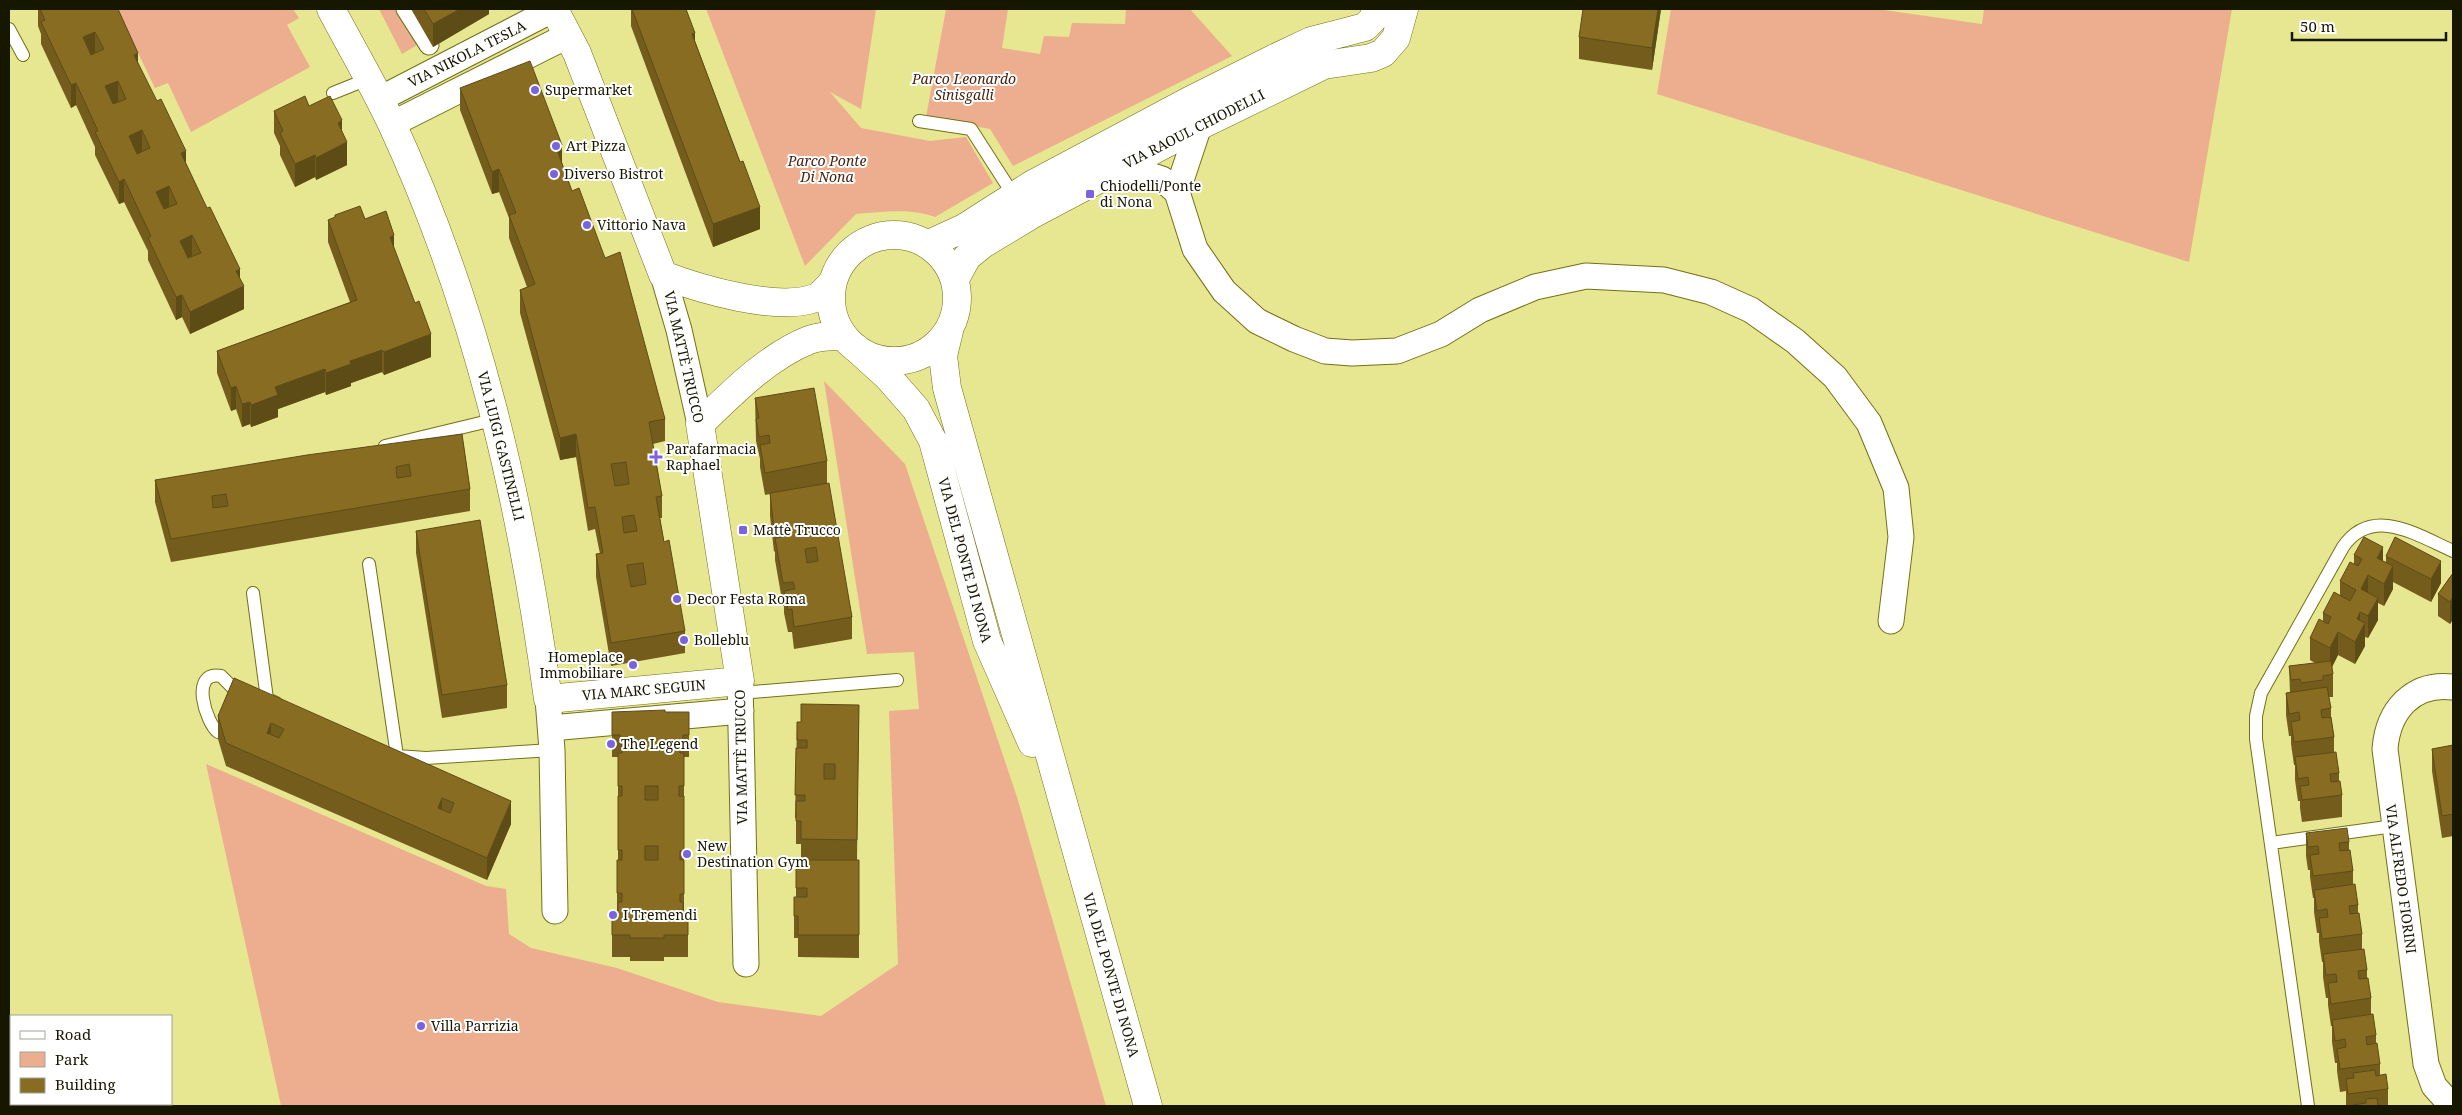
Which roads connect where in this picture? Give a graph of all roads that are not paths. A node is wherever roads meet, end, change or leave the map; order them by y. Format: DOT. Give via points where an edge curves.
graph roads {
  1 [pos="331,9"];
  2 [pos="406,9"];
  3 [pos="554,9"];
  4 [pos="1376,9"];
  5 [pos="1404,9"];
  6 [pos="9,29"];
  7 [pos="568,36"];
  8 [pos="428,45"];
  9 [pos="23,55"];
  10 [pos="374,89"];
  11 [pos="333,93"];
  12 [pos="919,121"];
  13 [pos="392,124"];
  14 [pos="1199,126"];
  15 [pos="1119,168"];
  16 [pos="1177,192"];
  17 [pos="1014,196"];
  18 [pos="928,244"];
  19 [pos="663,275"];
  20 [pos="955,279"];
  21 [pos="832,283"];
  22 [pos="949,331"];
  23 [pos="849,342"];
  24 [pos="497,419"];
  25 [pos="700,424"];
  26 [pos="372,449"];
  27 [pos="2453,551"];
  28 [pos="369,564"];
  29 [pos="253,592"];
  30 [pos="1891,621"];
  31 [pos="897,680"];
  32 [pos="2453,687"];
  33 [pos="741,695"];
  34 [pos="268,700"];
  35 [pos="548,700"];
  36 [pos="284,707"];
  37 [pos="218,732"];
  38 [pos="552,739"];
  39 [pos="2394,826"];
  40 [pos="2271,842"];
  41 [pos="1075,844"];
  42 [pos="555,911"];
  43 [pos="746,964"];
  44 [pos="1148,1106"];
  45 [pos="2308,1106"];
  46 [pos="2452,1106"];
  1 -- 10 [label="main road, VIA LUIGI GASTINELLI"];
  2 -- 8 [label="street"];
  3 -- 7 [label="main road, VIA MATTÈ TRUCCO"];
  3 -- 10 [label="street, VIA NIKOLA TESLA"];
  4 -- 17 [label="main road, VIA RAOUL CHIODELLI" via="1365,28 1326,36 1298,47 1186,102"];
  5 -- 14 [label="main road, VIA RAOUL CHIODELLI" via="1396,38 1383,53 1310,70"];
  6 -- 9 [label="lane"];
  7 -- 13 [label="street, VIA NIKOLA TESLA"];
  7 -- 19 [label="main road, VIA MATTÈ TRUCCO"];
  10 -- 11 [label="lane"];
  10 -- 13 [label="main road, VIA LUIGI GASTINELLI"];
  12 -- 17 [label="lane" via="971,129"];
  13 -- 24 [label="main road, VIA LUIGI GASTINELLI" via="444,253"];
  14 -- 15 [label="main road, VIA RAOUL CHIODELLI"];
  14 -- 16 [label="street"];
  15 -- 16 [label="street" via="1162,179"];
  15 -- 20 [label="main road, VIA RAOUL CHIODELLI" via="983,244 967,257"];
  16 -- 30 [label="street" via="1195,249 1224,291 1257,321 1325,351 1398,351 1441,334 1480,310 1535,287 1586,276 1664,280 1712,292 1751,310 1835,377 1869,422 1896,488 1901,537"];
  17 -- 18 [label="main road, VIA RAOUL CHIODELLI" via="964,228"];
  18 -- 20 [label="main road" via="945,259"];
  18 -- 21 [label="main road" via="896,234 878,236 849,253 838,267"];
  19 -- 21 [label="main road" via="693,286 754,300 796,303 817,298"];
  19 -- 25 [label="street, VIA MATTÈ TRUCCO"];
  20 -- 22 [label="main road" via="958,297"];
  21 -- 23 [label="main road" via="830,301 834,319"];
  22 -- 23 [label="main road" via="923,354 906,360 880,359"];
  22 -- 41 [label="main road, VIA DEL PONTE DI NONA" via="943,356 945,378"];
  23 -- 25 [label="main road" via="810,339 783,354 742,385"];
  23 -- 41 [label="main road, VIA DEL PONTE DI NONA" via="887,376 916,409 933,441 986,641"];
  24 -- 26 [label="lane"];
  24 -- 35 [label="main road, VIA LUIGI GASTINELLI" via="525,552"];
  25 -- 33 [label="main road, VIA MATTÈ TRUCCO"];
  27 -- 40 [label="lane" via="2380,524 2359,530 2343,546 2265,682 2259,700 2256,739"];
  28 -- 38 [label="lane" via="393,755 426,758"];
  29 -- 34 [label="lane"];
  31 -- 33 [label="lane"];
  32 -- 39 [label="street, VIA ALFREDO FIORINI" via="2418,691 2403,701 2393,715 2386,736 2385,755"];
  33 -- 35 [label="main road, VIA MARC SEGUIN"];
  33 -- 38 [label="street, VIA MARC SEGUIN"];
  33 -- 43 [label="street, VIA MATTÈ TRUCCO"];
  34 -- 36 [label="lane"];
  34 -- 37 [label="lane" via="237,691 221,676 210,675 202,686 209,720"];
  35 -- 38 [label="street, VIA LUIGI GASTINELLI"];
  38 -- 42 [label="street, VIA LUIGI GASTINELLI"];
  39 -- 40 [label="lane"];
  39 -- 46 [label="street, VIA ALFREDO FIORINI" via="2426,1064 2434,1086"];
  40 -- 45 [label="lane"];
  41 -- 44 [label="main road, VIA DEL PONTE DI NONA"];
}
